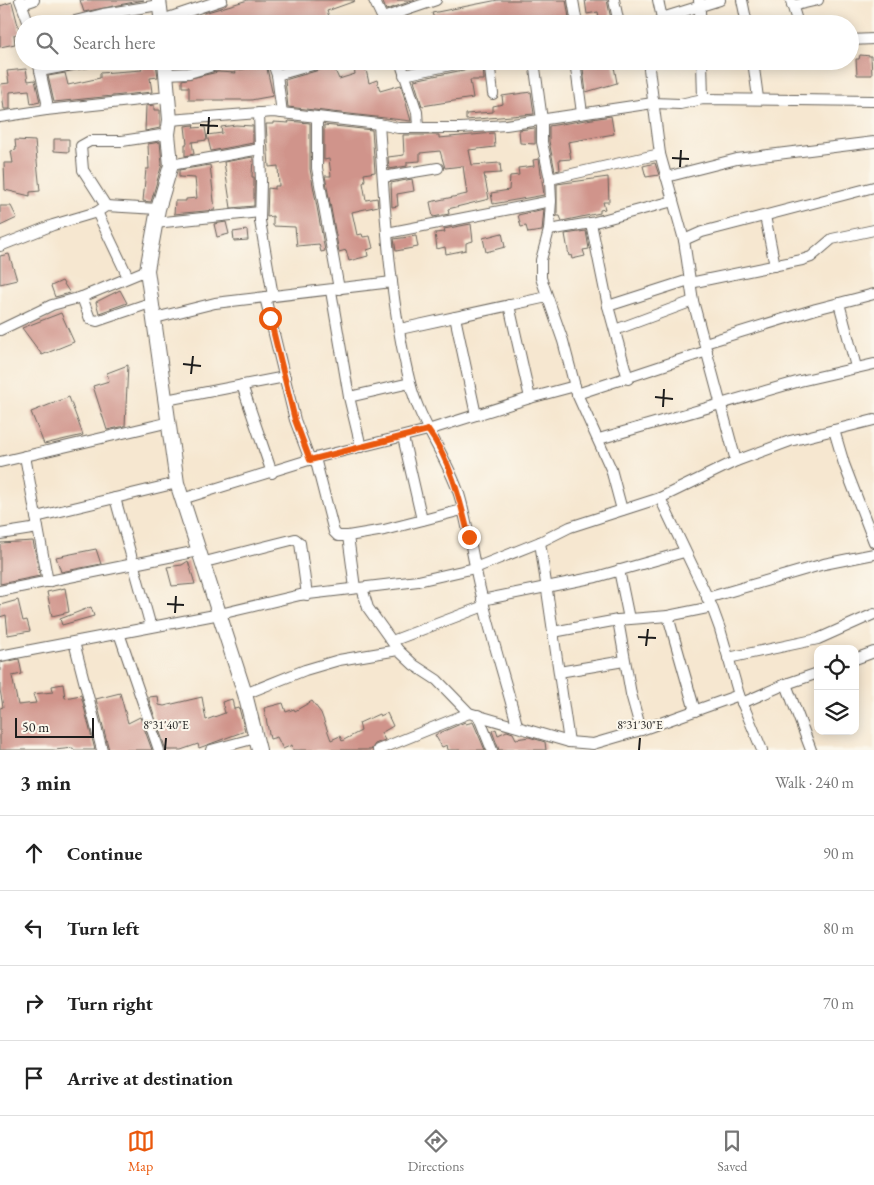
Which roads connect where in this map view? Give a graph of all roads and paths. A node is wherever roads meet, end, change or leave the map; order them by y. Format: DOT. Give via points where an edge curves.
graph roads {
  1 [pos="34,0"];
  2 [pos="222,0"];
  3 [pos="374,0"];
  4 [pos="436,0"];
  5 [pos="572,0"];
  6 [pos="614,0"];
  7 [pos="658,0"];
  8 [pos="720,0"];
  9 [pos="742,0"];
  10 [pos="818,0"];
  11 [pos="21,2"];
  12 [pos="159,2"];
  13 [pos="700,3"];
  14 [pos="792,3"];
  15 [pos="26,15"];
  16 [pos="98,15"];
  17 [pos="161,15"];
  18 [pos="181,15"];
  19 [pos="382,15"];
  20 [pos="400,15"];
  21 [pos="575,15"];
  22 [pos="617,15"];
  23 [pos="659,15"];
  24 [pos="673,15"];
  25 [pos="745,15"];
  26 [pos="874,39"];
  27 [pos="859,40"];
  28 [pos="40,70"];
  29 [pos="166,70"];
  30 [pos="175,70"];
  31 [pos="199,70"];
  32 [pos="275,70"];
  33 [pos="295,70"];
  34 [pos="403,70"];
  35 [pos="428,70"];
  36 [pos="490,70"];
  37 [pos="535,70"];
  38 [pos="576,70"];
  39 [pos="649,70"];
  40 [pos="702,70"];
  41 [pos="753,70"];
  42 [pos="277,75"];
  43 [pos="404,75"];
  44 [pos="493,94"];
  45 [pos="168,97"];
  46 [pos="702,98"];
  47 [pos="758,98"];
  48 [pos="874,101"];
  49 [pos="653,103"];
  50 [pos="46,110"];
  51 [pos="259,113"];
  52 [pos="282,113"];
  53 [pos="582,113"];
  54 [pos="0,117"];
  55 [pos="318,118"];
  56 [pos="542,120"];
  57 [pos="378,124"];
  58 [pos="169,127"];
  59 [pos="418,127"];
  60 [pos="874,142"];
  61 [pos="260,149"];
  62 [pos="660,154"];
  63 [pos="171,165"];
  64 [pos="438,168"];
  65 [pos="666,177"];
  66 [pos="383,178"];
  67 [pos="550,179"];
  68 [pos="874,187"];
  69 [pos="551,201"];
  70 [pos="673,201"];
  71 [pos="102,209"];
  72 [pos="158,209"];
  73 [pos="260,212"];
  74 [pos="765,216"];
  75 [pos="155,223"];
  76 [pos="591,223"];
  77 [pos="549,230"];
  78 [pos="874,230"];
  79 [pos="387,233"];
  80 [pos="684,240"];
  81 [pos="0,246"];
  82 [pos="775,266"];
  83 [pos="147,270"];
  84 [pos="128,277"];
  85 [pos="392,282"];
  86 [pos="689,282"];
  87 [pos="335,290"];
  88 [pos="874,294"];
  89 [pos="269,297"];
  90 [pos="547,297"];
  91 [pos="82,298"];
  92 [pos="693,301"];
  93 [pos="152,302"];
  94 [pos="839,304"];
  95 [pos="509,305"];
  96 [pos="608,306"];
  97 [pos="456,317"];
  98 [pos="155,318"];
  99 [pos="400,329"];
  100 [pos="0,330"];
  101 [pos="615,330"];
  102 [pos="706,347"];
  103 [pos="874,364"];
  104 [pos="856,367"];
  105 [pos="285,377"];
  106 [pos="628,378"];
  107 [pos="410,383"];
  108 [pos="242,385"];
  109 [pos="576,390"];
  110 [pos="349,397"];
  111 [pos="530,398"];
  112 [pos="166,400"];
  113 [pos="720,404"];
  114 [pos="476,415"];
  115 [pos="874,420"];
  116 [pos="170,422"];
  117 [pos="428,430"];
  118 [pos="834,430"];
  119 [pos="403,437"];
  120 [pos="599,439"];
  121 [pos="361,447"];
  122 [pos="25,456"];
  123 [pos="312,459"];
  124 [pos="0,462"];
  125 [pos="736,462"];
  126 [pos="272,473"];
  127 [pos="177,483"];
  128 [pos="115,498"];
  129 [pos="660,498"];
  130 [pos="182,499"];
  131 [pos="462,510"];
  132 [pos="622,510"];
  133 [pos="36,517"];
  134 [pos="422,520"];
  135 [pos="38,528"];
  136 [pos="0,534"];
  137 [pos="348,536"];
  138 [pos="540,542"];
  139 [pos="874,542"];
  140 [pos="684,552"];
  141 [pos="874,554"];
  142 [pos="200,557"];
  143 [pos="133,564"];
  144 [pos="475,568"];
  145 [pos="619,570"];
  146 [pos="48,582"];
  147 [pos="359,588"];
  148 [pos="547,588"];
  149 [pos="0,591"];
  150 [pos="307,594"];
  151 [pos="709,602"];
  152 [pos="483,603"];
  153 [pos="220,614"];
  154 [pos="874,614"];
  155 [pos="668,616"];
  156 [pos="629,619"];
  157 [pos="618,620"];
  158 [pos="151,627"];
  159 [pos="553,632"];
  160 [pos="119,633"];
  161 [pos="392,641"];
  162 [pos="74,642"];
  163 [pos="398,650"];
  164 [pos="874,652"];
  165 [pos="0,656"];
  166 [pos="728,658"];
  167 [pos="859,658"];
  168 [pos="624,661"];
  169 [pos="559,672"];
  170 [pos="814,674"];
  171 [pos="786,684"];
  172 [pos="245,694"];
  173 [pos="740,699"];
  174 [pos="695,711"];
  175 [pos="474,714"];
  176 [pos="517,725"];
  177 [pos="641,730"];
  178 [pos="569,742"];
  179 [pos="258,744"];
  180 [pos="593,747"];
  181 [pos="759,749"];
  182 [pos="102,750"];
  183 [pos="159,750"];
  184 [pos="211,750"];
  185 [pos="378,750"];
  186 [pos="492,750"];
  187 [pos="811,750"];
  1 -- 11 [label="street"];
  2 -- 18 [label="street"];
  3 -- 19 [label="street"];
  4 -- 20 [label="street"];
  5 -- 21 [label="street"];
  6 -- 22 [label="street"];
  7 -- 23 [label="street"];
  8 -- 13 [label="street"];
  9 -- 25 [label="street"];
  10 -- 14 [label="street"];
  11 -- 15 [label="street"];
  12 -- 16 [label="street"];
  12 -- 17 [label="street"];
  13 -- 24 [label="street"];
  26 -- 27 [label="street"];
  28 -- 50 [label="street"];
  29 -- 45 [label="street"];
  30 -- 31 [label="street" via="189,73"];
  32 -- 42 [label="street"];
  33 -- 42 [label="street"];
  34 -- 43 [label="street"];
  35 -- 43 [label="street"];
  36 -- 44 [label="street"];
  37 -- 56 [label="street"];
  38 -- 53 [label="street"];
  39 -- 49 [label="street"];
  40 -- 46 [label="street"];
  41 -- 47 [label="street"];
  42 -- 52 [label="street"];
  43 -- 59 [label="street" via="417,112"];
  45 -- 50 [label="street"];
  45 -- 58 [label="street"];
  46 -- 47 [label="street"];
  46 -- 49 [label="street" via="680,104"];
  47 -- 48 [label="street"];
  49 -- 53 [label="street"];
  49 -- 62 [label="street"];
  50 -- 54 [label="street"];
  51 -- 52 [label="street"];
  51 -- 58 [label="street"];
  51 -- 61 [label="street"];
  52 -- 55 [label="street"];
  53 -- 56 [label="street"];
  55 -- 57 [label="street"];
  55 -- 87 [label="street" via="316,168"];
  56 -- 59 [label="street" via="461,128"];
  56 -- 67 [label="street" via="542,142"];
  57 -- 59 [label="street"];
  57 -- 66 [label="street"];
  58 -- 63 [label="street"];
  58 -- 71 [label="street" via="122,141 90,141 81,146 83,170"];
  60 -- 65 [label="street" via="737,159"];
  61 -- 63 [label="street"];
  61 -- 73 [label="street"];
  62 -- 65 [label="street"];
  62 -- 67 [label="street"];
  63 -- 72 [label="street"];
  64 -- 66 [label="street"];
  65 -- 70 [label="street"];
  66 -- 79 [label="street"];
  67 -- 69 [label="street"];
  68 -- 74 [label="street"];
  69 -- 77 [label="street"];
  69 -- 79 [label="street"];
  70 -- 76 [label="street"];
  70 -- 80 [label="street"];
  71 -- 72 [label="street"];
  71 -- 81 [label="street"];
  71 -- 84 [label="street"];
  72 -- 75 [label="street"];
  73 -- 75 [label="street"];
  73 -- 89 [label="street"];
  74 -- 80 [label="street" via="702,232"];
  74 -- 82 [label="street"];
  75 -- 83 [label="street"];
  76 -- 77 [label="street"];
  76 -- 96 [label="street"];
  77 -- 90 [label="street" via="541,260 541,278"];
  78 -- 82 [label="street" via="832,239 811,257"];
  79 -- 85 [label="street"];
  80 -- 86 [label="street"];
  82 -- 86 [label="street"];
  83 -- 84 [label="street"];
  83 -- 93 [label="street"];
  84 -- 91 [label="street"];
  85 -- 87 [label="street"];
  85 -- 99 [label="street"];
  86 -- 92 [label="street"];
  86 -- 96 [label="street"];
  87 -- 89 [label="street"];
  87 -- 110 [label="street"];
  88 -- 94 [label="street"];
  89 -- 98 [label="street" via="216,303"];
  89 -- 105 [label="street"];
  90 -- 95 [label="street"];
  90 -- 109 [label="street"];
  91 -- 93 [label="street" via="93,321"];
  91 -- 100 [label="street" via="52,305"];
  92 -- 101 [label="street"];
  92 -- 102 [label="street"];
  93 -- 98 [label="street"];
  94 -- 102 [label="street"];
  94 -- 104 [label="street"];
  95 -- 97 [label="street"];
  95 -- 111 [label="street"];
  96 -- 101 [label="street"];
  97 -- 99 [label="street"];
  97 -- 114 [label="street"];
  98 -- 112 [label="street"];
  99 -- 107 [label="street"];
  101 -- 106 [label="street"];
  102 -- 106 [label="street"];
  102 -- 113 [label="street"];
  103 -- 104 [label="street"];
  104 -- 113 [label="street"];
  105 -- 108 [label="street"];
  105 -- 123 [label="street" via="301,440"];
  106 -- 109 [label="street"];
  107 -- 110 [label="street"];
  107 -- 117 [label="street"];
  108 -- 112 [label="street"];
  108 -- 126 [label="street"];
  109 -- 111 [label="street"];
  109 -- 120 [label="street"];
  110 -- 121 [label="street"];
  111 -- 114 [label="street"];
  112 -- 116 [label="street"];
  113 -- 120 [label="street"];
  113 -- 125 [label="street"];
  114 -- 117 [label="street"];
  115 -- 118 [label="street"];
  116 -- 122 [label="street"];
  116 -- 127 [label="street"];
  117 -- 119 [label="street"];
  117 -- 131 [label="street" via="459,494"];
  118 -- 125 [label="street" via="790,441"];
  118 -- 139 [label="street"];
  119 -- 121 [label="street"];
  119 -- 134 [label="street"];
  120 -- 132 [label="street"];
  121 -- 123 [label="street"];
  122 -- 124 [label="street"];
  122 -- 133 [label="street"];
  123 -- 126 [label="street"];
  123 -- 137 [label="street" via="334,532 338,536"];
  125 -- 129 [label="street"];
  126 -- 130 [label="street"];
  127 -- 128 [label="street"];
  127 -- 130 [label="street"];
  128 -- 133 [label="street"];
  128 -- 143 [label="street"];
  129 -- 132 [label="street"];
  129 -- 140 [label="street"];
  130 -- 142 [label="street"];
  131 -- 134 [label="street"];
  131 -- 144 [label="street"];
  132 -- 138 [label="street" via="570,527"];
  133 -- 135 [label="street"];
  134 -- 137 [label="street"];
  135 -- 136 [label="street"];
  135 -- 146 [label="street"];
  137 -- 147 [label="street"];
  138 -- 144 [label="street"];
  138 -- 148 [label="street"];
  140 -- 145 [label="street"];
  140 -- 151 [label="street"];
  141 -- 151 [label="street" via="824,564"];
  142 -- 143 [label="street"];
  142 -- 150 [label="street" via="294,539 300,543"];
  142 -- 153 [label="street"];
  143 -- 146 [label="street"];
  143 -- 158 [label="street"];
  144 -- 147 [label="street"];
  144 -- 152 [label="street"];
  145 -- 148 [label="street"];
  145 -- 156 [label="street"];
  146 -- 149 [label="street"];
  147 -- 150 [label="street"];
  147 -- 161 [label="street" via="368,608"];
  148 -- 152 [label="street"];
  148 -- 159 [label="street"];
  150 -- 153 [label="street"];
  151 -- 155 [label="street"];
  151 -- 166 [label="street"];
  152 -- 161 [label="street"];
  152 -- 176 [label="street"];
  153 -- 158 [label="street"];
  153 -- 172 [label="street"];
  154 -- 166 [label="street" via="818,639"];
  155 -- 156 [label="street"];
  155 -- 174 [label="street"];
  156 -- 157 [label="street"];
  157 -- 159 [label="street"];
  157 -- 168 [label="street"];
  158 -- 160 [label="street"];
  159 -- 169 [label="street"];
  160 -- 162 [label="street"];
  160 -- 183 [label="street"];
  161 -- 163 [label="street"];
  162 -- 165 [label="street"];
  162 -- 182 [label="street"];
  163 -- 172 [label="street" via="339,660"];
  163 -- 175 [label="street"];
  164 -- 167 [label="street"];
  166 -- 173 [label="street"];
  168 -- 169 [label="street"];
  168 -- 177 [label="street"];
  169 -- 178 [label="street"];
  170 -- 171 [label="street"];
  171 -- 173 [label="street"];
  171 -- 187 [label="street"];
  172 -- 179 [label="street"];
  173 -- 174 [label="street"];
  173 -- 181 [label="street"];
  174 -- 177 [label="street"];
  175 -- 176 [label="street"];
  175 -- 185 [label="street"];
  175 -- 186 [label="street"];
  176 -- 178 [label="street"];
  177 -- 180 [label="street"];
  178 -- 180 [label="street"];
  179 -- 184 [label="street"];
}
